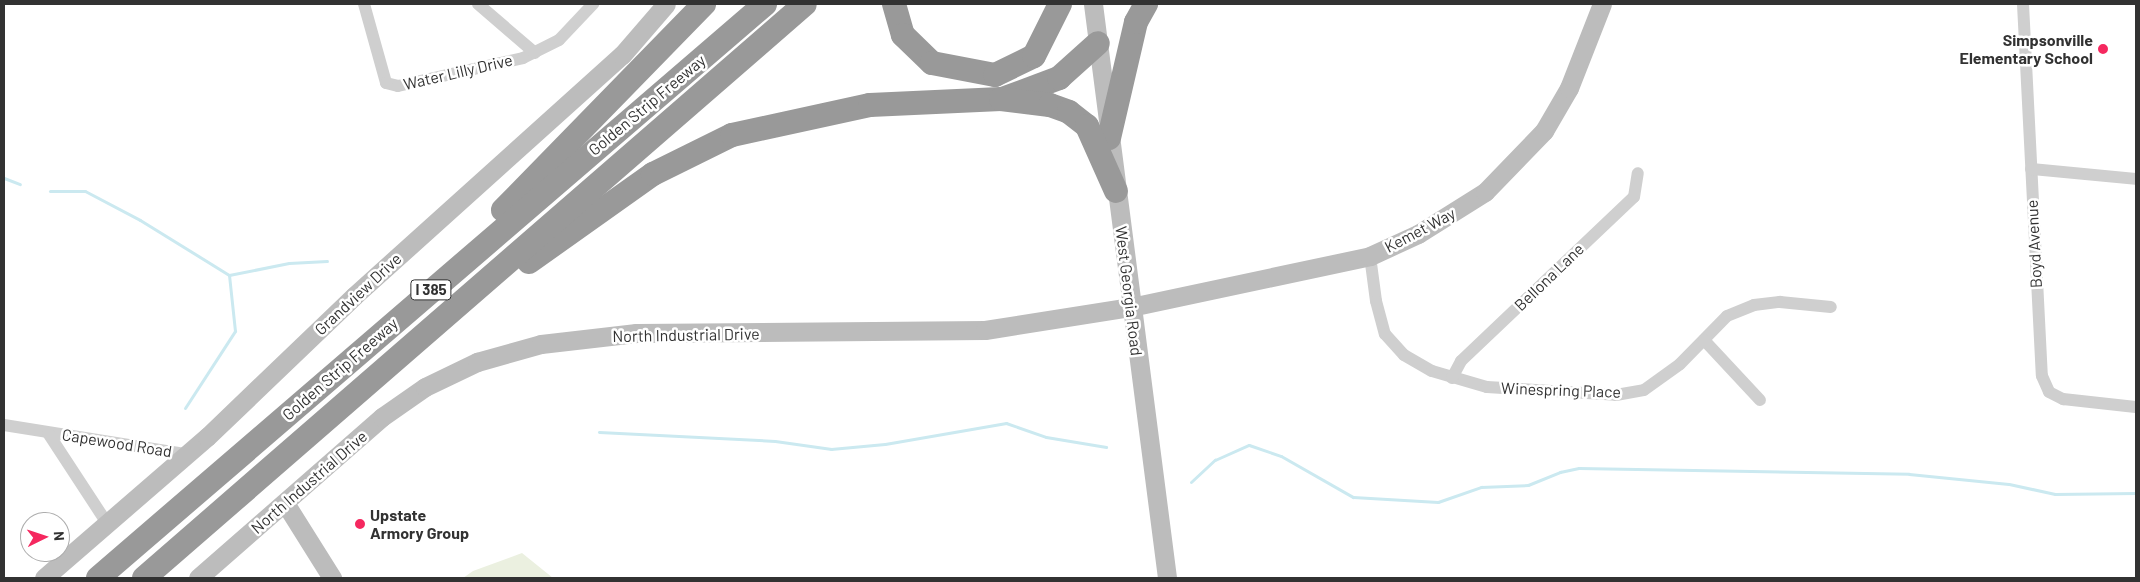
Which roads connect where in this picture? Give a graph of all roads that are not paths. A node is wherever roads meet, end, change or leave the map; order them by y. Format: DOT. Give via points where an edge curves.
graph roads {
  1 [pos="364,4"];
  2 [pos="478,4"];
  3 [pos="593,4"];
  4 [pos="704,4"];
  5 [pos="765,4"];
  6 [pos="805,4"];
  7 [pos="894,4"];
  8 [pos="1060,4"];
  9 [pos="1092,4"];
  10 [pos="1146,4"];
  11 [pos="1602,4"];
  12 [pos="2023,4"];
  13 [pos="662,6"];
  14 [pos="1098,43"];
  15 [pos="535,52"];
  16 [pos="1001,99"];
  17 [pos="1109,138"];
  18 [pos="2031,169"];
  19 [pos="1638,173"];
  20 [pos="2136,179"];
  21 [pos="1116,191"];
  22 [pos="1370,256"];
  23 [pos="1131,307"];
  24 [pos="1831,307"];
  25 [pos="405,313"];
  26 [pos="431,330"];
  27 [pos="1704,340"];
  28 [pos="1452,378"];
  29 [pos="1760,400"];
  30 [pos="2136,407"];
  31 [pos="4,424"];
  32 [pos="48,433"];
  33 [pos="186,454"];
  34 [pos="285,503"];
  35 [pos="107,523"];
  36 [pos="44,578"];
  37 [pos="98,578"];
  38 [pos="144,578"];
  39 [pos="198,578"];
  40 [pos="332,578"];
  41 [pos="1167,578"];
  1 -- 15 [label="street, Water Lilly Drive" via="386,83 390,86"];
  2 -- 15 [label="street"];
  3 -- 15 [label="street, Water Lilly Drive" via="559,40"];
  4 -- 25 [label="highway"];
  5 -- 25 [label="highway, Golden Strip Freeway / I 385"];
  6 -- 26 [label="highway, Golden Strip Freeway / I 385"];
  7 -- 8 [label="highway" via="903,35 932,63 995,75 1034,56"];
  9 -- 14 [label="street, West Georgia Road"];
  10 -- 17 [label="highway" via="1136,22"];
  11 -- 22 [label="street, Kemet Way" via="1569,88 1544,131 1479,196 1418,234"];
  12 -- 18 [label="street, Boyd Avenue"];
  13 -- 33 [label="street, Grandview Drive" via="622,55 354,296"];
  14 -- 16 [label="highway" via="1059,78"];
  14 -- 17 [label="street, West Georgia Road"];
  16 -- 21 [label="highway" via="1050,105 1069,112 1087,126"];
  16 -- 26 [label="highway" via="870,105 732,135 654,174"];
  17 -- 21 [label="street, West Georgia Road"];
  18 -- 20 [label="street"];
  18 -- 30 [label="street, Boyd Avenue" via="2040,364 2045,386 2063,399"];
  19 -- 28 [label="street, Bellona Lane" via="1634,196 1461,361"];
  21 -- 23 [label="street, West Georgia Road"];
  22 -- 23 [label="street, Kemet Way"];
  22 -- 28 [label="street, Winespring Place" via="1376,301 1385,334 1404,355"];
  23 -- 34 [label="street, North Industrial Drive" via="985,330 636,333 541,344 477,362 426,387 382,417"];
  23 -- 41 [label="street, West Georgia Road"];
  24 -- 27 [label="street, Winespring Place" via="1780,302 1754,305 1727,316"];
  25 -- 37 [label="highway, Golden Strip Freeway / I 385"];
  26 -- 38 [label="highway, Golden Strip Freeway / I 385"];
  27 -- 28 [label="street, Winespring Place" via="1680,364 1644,390 1616,395 1488,386"];
  27 -- 29 [label="street"];
  31 -- 32 [label="street, Capewood Road"];
  32 -- 33 [label="street, Capewood Road"];
  32 -- 35 [label="street, Capewood Road"];
  33 -- 35 [label="street, Grandview Drive"];
  34 -- 39 [label="street, North Industrial Drive"];
  34 -- 40 [label="street"];
  35 -- 36 [label="street, Grandview Drive"];
}
